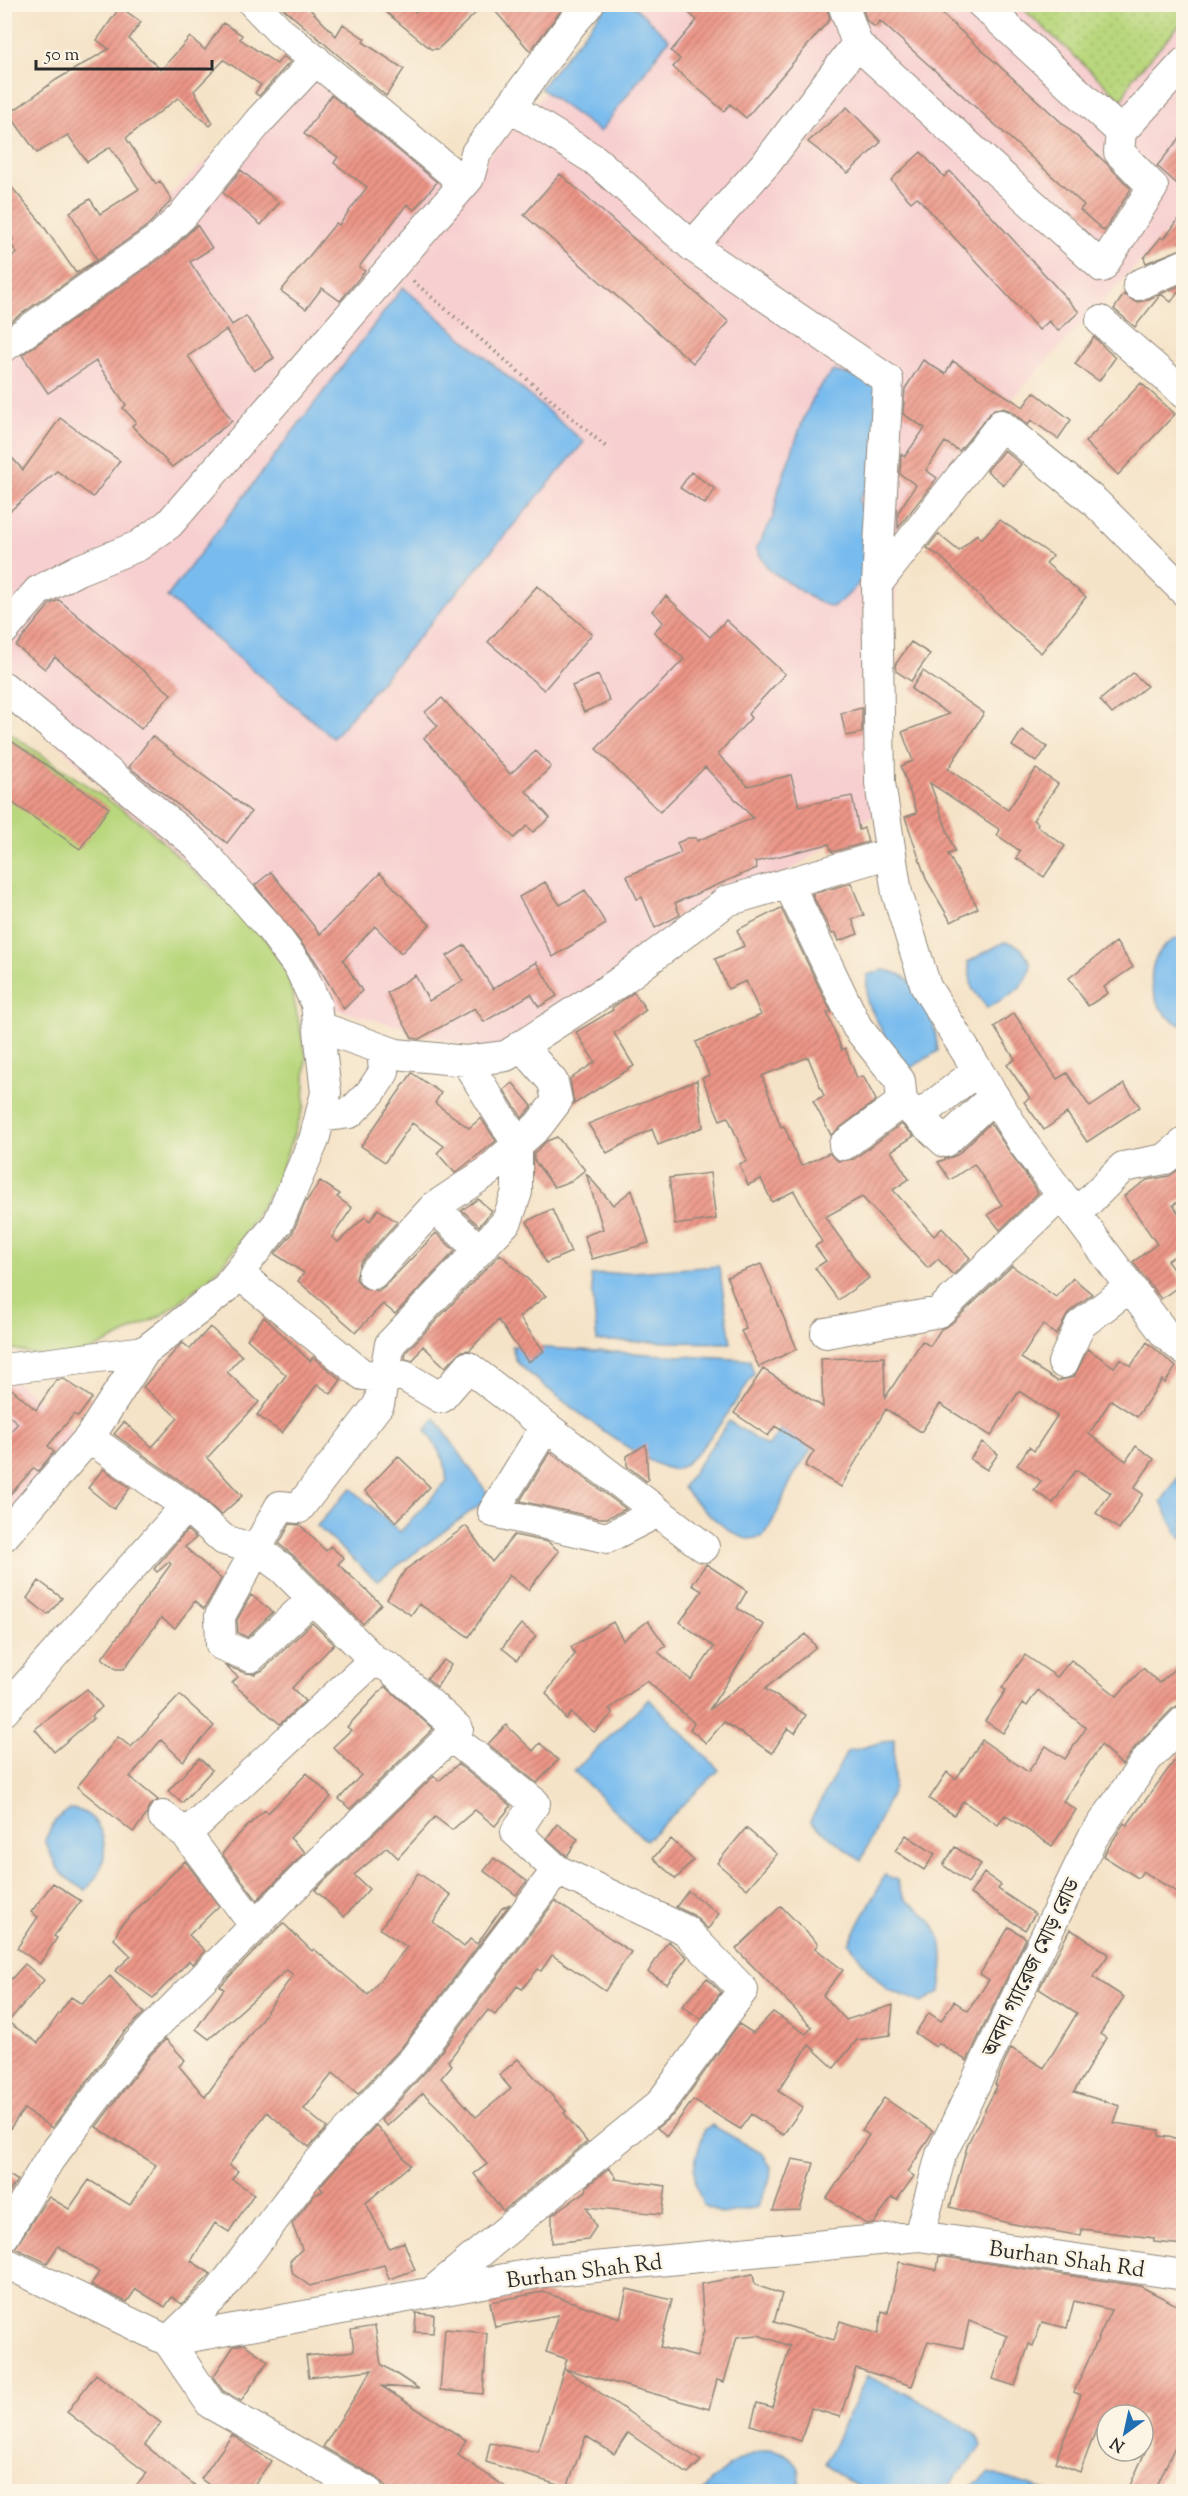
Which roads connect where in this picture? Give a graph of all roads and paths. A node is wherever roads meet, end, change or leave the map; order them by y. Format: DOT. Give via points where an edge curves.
graph roads {
  1 [pos="254,4"];
  2 [pos="590,4"];
  3 [pos="843,4"];
  4 [pos="982,4"];
  5 [pos="857,44"];
  6 [pos="316,60"];
  7 [pos="1184,63"];
  8 [pos="510,107"];
  9 [pos="1121,132"];
  10 [pos="462,186"];
  11 [pos="692,246"];
  12 [pos="394,264"];
  13 [pos="1184,265"];
  14 [pos="1138,285"];
  15 [pos="1101,321"];
  16 [pos="4,347"];
  17 [pos="1184,393"];
  18 [pos="606,447"];
  19 [pos="877,584"];
  20 [pos="1184,591"];
  21 [pos="4,630"];
  22 [pos="4,687"];
  23 [pos="891,853"];
  24 [pos="788,883"];
  25 [pos="320,1027"];
  26 [pos="521,1046"];
  27 [pos="382,1049"];
  28 [pos="466,1061"];
  29 [pos="978,1070"];
  30 [pos="994,1096"];
  31 [pos="910,1109"];
  32 [pos="320,1117"];
  33 [pos="517,1143"];
  34 [pos="1184,1143"];
  35 [pos="844,1145"];
  36 [pos="1068,1204"];
  37 [pos="434,1206"];
  38 [pos="479,1250"];
  39 [pos="239,1274"];
  40 [pos="373,1274"];
  41 [pos="1130,1287"];
  42 [pos="826,1333"];
  43 [pos="1184,1350"];
  44 [pos="146,1351"];
  45 [pos="1063,1363"];
  46 [pos="4,1369"];
  47 [pos="384,1374"];
  48 [pos="546,1426"];
  49 [pos="89,1438"];
  50 [pos="186,1506"];
  51 [pos="658,1512"];
  52 [pos="4,1536"];
  53 [pos="704,1547"];
  54 [pos="257,1550"];
  55 [pos="312,1599"];
  56 [pos="374,1660"];
  57 [pos="4,1711"];
  58 [pos="1184,1721"];
  59 [pos="450,1736"];
  60 [pos="557,1870"];
  61 [pos="255,1926"];
  62 [pos="4,2236"];
  63 [pos="919,2236"];
  64 [pos="4,2262"];
  65 [pos="1184,2276"];
  66 [pos="430,2293"];
  67 [pos="168,2341"];
  68 [pos="368,2492"];
  1 -- 6 [label="street"];
  2 -- 8 [label="street"];
  3 -- 5 [label="street"];
  4 -- 9 [label="street"];
  5 -- 9 [label="street" via="1102,267 1153,187 1119,153"];
  5 -- 11 [label="street" via="768,161"];
  6 -- 10 [label="street" via="451,172"];
  6 -- 16 [label="street" via="259,121 182,216 158,238"];
  7 -- 9 [label="street"];
  8 -- 10 [label="street" via="476,153 469,178"];
  8 -- 11 [label="street" via="595,160"];
  10 -- 12 [label="street"];
  11 -- 19 [label="street" via="888,380"];
  12 -- 18 [label="path"];
  12 -- 21 [label="street" via="169,524 138,546 38,591"];
  13 -- 14 [label="street"];
  15 -- 17 [label="street"];
  19 -- 20 [label="street" via="1001,425 1095,502"];
  19 -- 23 [label="street" via="880,783"];
  22 -- 25 [label="street" via="197,845 270,928 300,969 316,1004"];
  23 -- 24 [label="street"];
  23 -- 29 [label="street" via="897,893 926,987"];
  24 -- 26 [label="street" via="727,901 618,983"];
  24 -- 31 [label="street" via="857,1027 900,1081"];
  25 -- 27 [label="street"];
  25 -- 32 [label="street" via="326,1093"];
  26 -- 28 [label="street" via="506,1056"];
  26 -- 33 [label="street" via="553,1082 557,1101 538,1126"];
  27 -- 28 [label="street"];
  27 -- 32 [label="street" via="384,1072 371,1092 350,1113"];
  28 -- 33 [label="street"];
  29 -- 30 [label="street"];
  29 -- 31 [label="street"];
  30 -- 31 [label="street" via="945,1142"];
  30 -- 36 [label="street"];
  31 -- 35 [label="street"];
  32 -- 39 [label="street" via="278,1223"];
  33 -- 37 [label="street" via="488,1172"];
  33 -- 38 [label="street" via="517,1192 507,1221"];
  34 -- 36 [label="street" via="1165,1159 1123,1167"];
  36 -- 41 [label="street"];
  36 -- 42 [label="street" via="939,1312"];
  37 -- 38 [label="street"];
  37 -- 40 [label="street"];
  38 -- 47 [label="street" via="390,1344"];
  39 -- 44 [label="street"];
  39 -- 47 [label="street" via="363,1375"];
  41 -- 43 [label="street" via="1165,1334"];
  41 -- 45 [label="street" via="1080,1325"];
  44 -- 46 [label="street"];
  44 -- 49 [label="street"];
  47 -- 48 [label="street" via="404,1376 441,1398 468,1367"];
  47 -- 54 [label="street" via="379,1404 299,1508 280,1506"];
  48 -- 51 [label="street"];
  48 -- 51 [label="street" via="493,1512 607,1538"];
  49 -- 50 [label="street"];
  49 -- 52 [label="street"];
  50 -- 54 [label="street" via="224,1540"];
  50 -- 57 [label="street"];
  51 -- 53 [label="street"];
  54 -- 55 [label="street" via="282,1568"];
  54 -- 55 [label="street" via="220,1616 221,1646 251,1657"];
  55 -- 56 [label="street"];
  56 -- 59 [label="street" via="390,1668 458,1729"];
  56 -- 61 [label="street" via="174,1825"];
  58 -- 63 [label="street, অবদা গ্যারেজ মোড় রোড" via="1148,1758 1092,1839 941,2155"];
  59 -- 60 [label="street" via="535,1803 516,1832"];
  59 -- 61 [label="street"];
  60 -- 66 [label="street" via="685,1930 743,1990 660,2104"];
  60 -- 67 [label="street" via="414,2060 313,2168 218,2293"];
  61 -- 62 [label="street" via="138,2043 49,2160"];
  63 -- 65 [label="street, Burhan Shah Rd"];
  63 -- 66 [label="street, Burhan Shah Rd" via="543,2272"];
  64 -- 67 [label="street"];
  66 -- 67 [label="street, Burhan Shah Rd"];
  67 -- 68 [label="street" via="211,2404"];
}
